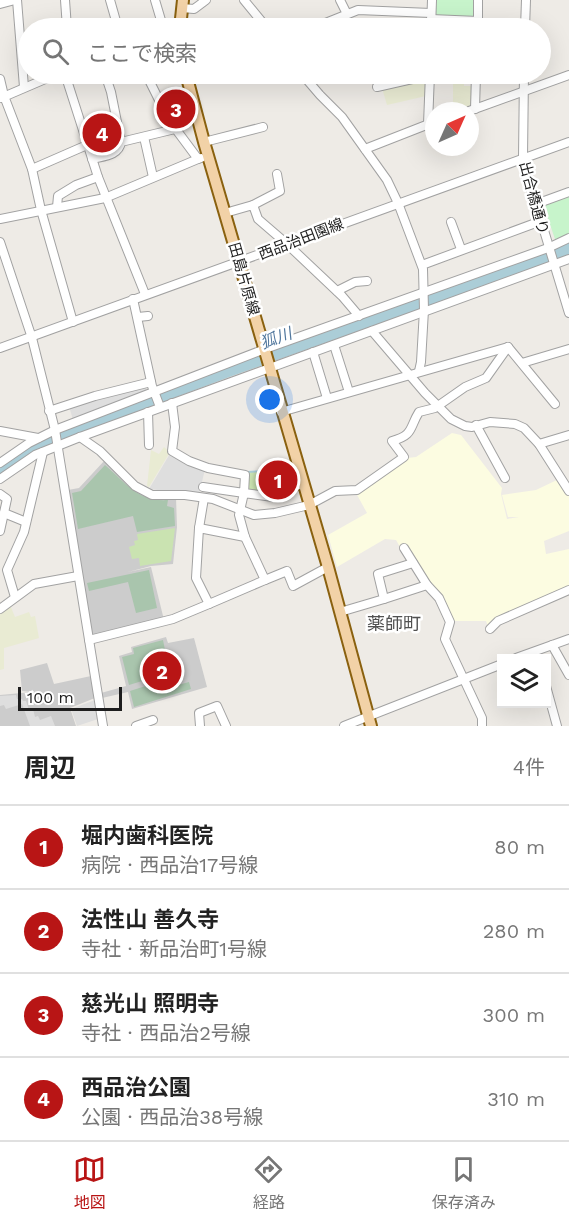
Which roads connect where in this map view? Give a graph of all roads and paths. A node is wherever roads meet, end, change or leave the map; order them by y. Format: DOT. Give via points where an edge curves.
graph roads {
  1 [pos="16,0"];
  2 [pos="65,0"];
  3 [pos="111,0"];
  4 [pos="155,0"];
  5 [pos="206,0"];
  6 [pos="244,0"];
  7 [pos="340,0"];
  8 [pos="391,0"];
  9 [pos="432,0"];
  10 [pos="478,0"];
  11 [pos="526,0"];
  12 [pos="0,4"];
  13 [pos="182,4"];
  14 [pos="390,10"];
  15 [pos="347,14"];
  16 [pos="431,16"];
  17 [pos="66,18"];
  18 [pos="116,18"];
  19 [pos="159,18"];
  20 [pos="259,18"];
  21 [pos="337,18"];
  22 [pos="441,18"];
  23 [pos="478,18"];
  24 [pos="525,18"];
  25 [pos="18,22"];
  26 [pos="569,75"];
  27 [pos="0,79"];
  28 [pos="551,82"];
  29 [pos="24,84"];
  30 [pos="32,84"];
  31 [pos="68,84"];
  32 [pos="108,84"];
  33 [pos="151,84"];
  34 [pos="189,84"];
  35 [pos="311,84"];
  36 [pos="389,84"];
  37 [pos="430,84"];
  38 [pos="475,84"];
  39 [pos="524,84"];
  40 [pos="545,84"];
  41 [pos="24,87"];
  42 [pos="377,87"];
  43 [pos="524,92"];
  44 [pos="2,97"];
  45 [pos="431,102"];
  46 [pos="473,102"];
  47 [pos="479,108"];
  48 [pos="425,125"];
  49 [pos="262,127"];
  50 [pos="175,129"];
  51 [pos="144,137"];
  52 [pos="121,142"];
  53 [pos="204,142"];
  54 [pos="569,142"];
  55 [pos="87,145"];
  56 [pos="365,149"];
  57 [pos="522,157"];
  58 [pos="203,158"];
  59 [pos="92,159"];
  60 [pos="32,169"];
  61 [pos="277,174"];
  62 [pos="98,177"];
  63 [pos="153,177"];
  64 [pos="569,192"];
  65 [pos="105,198"];
  66 [pos="398,202"];
  67 [pos="536,204"];
  68 [pos="253,205"];
  69 [pos="57,207"];
  70 [pos="41,210"];
  71 [pos="225,213"];
  72 [pos="0,219"];
  73 [pos="541,221"];
  74 [pos="451,222"];
  75 [pos="569,238"];
  76 [pos="0,242"];
  77 [pos="287,244"];
  78 [pos="461,249"];
  79 [pos="548,249"];
  80 [pos="569,260"];
  81 [pos="239,262"];
  82 [pos="422,265"];
  83 [pos="554,265"];
  84 [pos="368,281"];
  85 [pos="337,291"];
  86 [pos="566,292"];
  87 [pos="144,294"];
  88 [pos="424,294"];
  89 [pos="134,299"];
  90 [pos="568,308"];
  91 [pos="424,311"];
  92 [pos="148,316"];
  93 [pos="359,316"];
  94 [pos="138,317"];
  95 [pos="73,322"];
  96 [pos="372,331"];
  97 [pos="32,338"];
  98 [pos="334,345"];
  99 [pos="508,347"];
  100 [pos="0,348"];
  101 [pos="265,350"];
  102 [pos="569,350"];
  103 [pos="313,352"];
  104 [pos="522,363"];
  105 [pos="269,366"];
  106 [pos="419,371"];
  107 [pos="408,374"];
  108 [pos="151,382"];
  109 [pos="349,392"];
  110 [pos="154,393"];
  111 [pos="327,398"];
  112 [pos="172,403"];
  113 [pos="555,404"];
  114 [pos="160,406"];
  115 [pos="437,406"];
  116 [pos="50,411"];
  117 [pos="148,412"];
  118 [pos="281,412"];
  119 [pos="94,415"];
  120 [pos="476,425"];
  121 [pos="55,430"];
  122 [pos="99,430"];
  123 [pos="0,431"];
  124 [pos="569,435"];
  125 [pos="80,437"];
  126 [pos="38,438"];
  127 [pos="539,444"];
  128 [pos="149,445"];
  129 [pos="58,446"];
  130 [pos="43,452"];
  131 [pos="0,464"];
  132 [pos="505,478"];
  133 [pos="0,479"];
  134 [pos="303,483"];
  135 [pos="203,487"];
  136 [pos="569,491"];
  137 [pos="244,493"];
  138 [pos="0,494"];
  139 [pos="204,498"];
  140 [pos="309,505"];
  141 [pos="240,510"];
  142 [pos="3,511"];
  143 [pos="26,522"];
  144 [pos="199,528"];
  145 [pos="0,531"];
  146 [pos="245,537"];
  147 [pos="404,548"];
  148 [pos="413,562"];
  149 [pos="328,567"];
  150 [pos="78,576"];
  151 [pos="265,580"];
  152 [pos="427,585"];
  153 [pos="569,590"];
  154 [pos="15,597"];
  155 [pos="384,599"];
  156 [pos="209,604"];
  157 [pos="0,609"];
  158 [pos="340,612"];
  159 [pos="490,629"];
  160 [pos="88,639"];
  161 [pos="569,639"];
  162 [pos="552,645"];
  163 [pos="538,654"];
  164 [pos="497,666"];
  165 [pos="569,675"];
  166 [pos="464,678"];
  167 [pos="551,704"];
  168 [pos="153,720"];
  169 [pos="369,721"];
  170 [pos="103,726"];
  171 [pos="136,726"];
  172 [pos="200,726"];
  173 [pos="226,726"];
  174 [pos="344,726"];
  175 [pos="482,726"];
  176 [pos="557,726"];
  1 -- 12 [label="street"];
  1 -- 25 [label="street"];
  2 -- 17 [label="street"];
  3 -- 18 [label="street"];
  4 -- 19 [label="street"];
  5 -- 13 [label="street" via="194,9"];
  6 -- 20 [label="street"];
  7 -- 15 [label="street"];
  8 -- 14 [label="street"];
  9 -- 16 [label="street"];
  10 -- 23 [label="street"];
  11 -- 24 [label="street"];
  14 -- 15 [label="street"];
  14 -- 16 [label="street"];
  15 -- 21 [label="street"];
  16 -- 22 [label="street"];
  26 -- 28 [label="street"];
  27 -- 44 [label="street"];
  29 -- 41 [label="street"];
  30 -- 41 [label="street"];
  31 -- 55 [label="street"];
  32 -- 52 [label="street"];
  33 -- 50 [label="street"];
  34 -- 53 [label="main road, 田島片原線"];
  35 -- 56 [label="street"];
  36 -- 42 [label="street"];
  37 -- 45 [label="street"];
  38 -- 46 [label="street"];
  39 -- 43 [label="street, 出合橋通り"];
  40 -- 43 [label="street"];
  41 -- 44 [label="street"];
  43 -- 47 [label="street"];
  43 -- 57 [label="street, 出合橋通り"];
  44 -- 60 [label="street"];
  48 -- 56 [label="street"];
  49 -- 53 [label="street"];
  50 -- 51 [label="street"];
  50 -- 58 [label="street"];
  51 -- 52 [label="street"];
  51 -- 63 [label="street"];
  52 -- 59 [label="street" via="117,152"];
  53 -- 58 [label="main road, 田島片原線"];
  54 -- 57 [label="street, 西品治田園線"];
  55 -- 59 [label="street"];
  55 -- 60 [label="street"];
  56 -- 66 [label="street"];
  57 -- 66 [label="street, 西品治田園線"];
  57 -- 67 [label="street, 出合橋通り"];
  58 -- 63 [label="street"];
  58 -- 71 [label="main road, 田島片原線"];
  59 -- 62 [label="street"];
  60 -- 70 [label="street"];
  61 -- 68 [label="street" via="280,191"];
  62 -- 65 [label="street"];
  62 -- 69 [label="street" via="58,196"];
  63 -- 65 [label="street"];
  64 -- 67 [label="street"];
  65 -- 69 [label="street"];
  65 -- 87 [label="street"];
  66 -- 77 [label="street, 西品治田園線"];
  66 -- 82 [label="street"];
  67 -- 73 [label="street, 出合橋通り"];
  68 -- 71 [label="street"];
  68 -- 77 [label="street" via="258,219"];
  69 -- 70 [label="street"];
  70 -- 72 [label="street"];
  70 -- 95 [label="street"];
  71 -- 81 [label="main road, 田島片原線"];
  73 -- 78 [label="street"];
  73 -- 79 [label="street, 出合橋通り"];
  74 -- 78 [label="street"];
  75 -- 79 [label="street"];
  76 -- 97 [label="street"];
  77 -- 81 [label="street, 西品治田園線"];
  77 -- 85 [label="street"];
  78 -- 82 [label="street"];
  79 -- 83 [label="street, 出合橋通り"];
  79 -- 88 [label="street"];
  80 -- 83 [label="street"];
  81 -- 87 [label="street, 西品治田園線"];
  81 -- 101 [label="main road, 田島片原線"];
  82 -- 88 [label="street"];
  83 -- 86 [label="street"];
  83 -- 91 [label="street"];
  84 -- 85 [label="street" via="355,282"];
  85 -- 93 [label="street"];
  86 -- 90 [label="street"];
  87 -- 89 [label="street, 西品治田園線"];
  88 -- 91 [label="street"];
  88 -- 93 [label="street"];
  89 -- 94 [label="street"];
  89 -- 95 [label="street, 西品治田園線"];
  91 -- 96 [label="street"];
  91 -- 106 [label="street"];
  92 -- 94 [label="street"];
  93 -- 101 [label="street"];
  94 -- 108 [label="street"];
  95 -- 97 [label="street, 西品治田園線"];
  96 -- 98 [label="street"];
  96 -- 107 [label="street"];
  97 -- 100 [label="street, 西品治田園線"];
  97 -- 116 [label="street"];
  98 -- 103 [label="street"];
  98 -- 109 [label="street"];
  99 -- 104 [label="street"];
  99 -- 106 [label="street"];
  99 -- 115 [label="street" via="486,378"];
  101 -- 105 [label="main road, 田島片原線"];
  101 -- 110 [label="street"];
  102 -- 104 [label="street"];
  103 -- 105 [label="street"];
  103 -- 111 [label="street"];
  104 -- 113 [label="street"];
  105 -- 112 [label="street"];
  105 -- 118 [label="main road, 田島片原線"];
  106 -- 107 [label="street"];
  107 -- 109 [label="street"];
  107 -- 115 [label="street"];
  108 -- 110 [label="street"];
  108 -- 116 [label="street"];
  109 -- 111 [label="street"];
  110 -- 114 [label="street"];
  110 -- 119 [label="street"];
  111 -- 118 [label="street"];
  112 -- 114 [label="street"];
  112 -- 137 [label="street" via="172,451 208,468 245,475"];
  114 -- 117 [label="street"];
  115 -- 120 [label="street" via="458,423"];
  115 -- 140 [label="street" via="419,412 409,434 392,441 404,458 357,490 335,491"];
  116 -- 121 [label="street"];
  117 -- 122 [label="street"];
  117 -- 128 [label="street"];
  118 -- 134 [label="main road, 田島片原線"];
  119 -- 121 [label="street"];
  119 -- 122 [label="street"];
  120 -- 127 [label="street" via="515,424"];
  120 -- 132 [label="street"];
  121 -- 126 [label="street"];
  121 -- 129 [label="street"];
  122 -- 125 [label="street"];
  123 -- 126 [label="street"];
  124 -- 127 [label="street"];
  125 -- 129 [label="street"];
  125 -- 139 [label="street" via="135,486 152,495"];
  126 -- 131 [label="street"];
  127 -- 136 [label="street"];
  129 -- 130 [label="street"];
  129 -- 150 [label="street"];
  130 -- 133 [label="street"];
  130 -- 143 [label="street"];
  134 -- 137 [label="street" via="273,497"];
  134 -- 140 [label="main road, 田島片原線"];
  135 -- 137 [label="street"];
  137 -- 141 [label="street"];
  138 -- 142 [label="street" via="6,499"];
  139 -- 141 [label="street"];
  139 -- 144 [label="street"];
  140 -- 141 [label="street" via="263,515"];
  140 -- 149 [label="main road, 田島片原線"];
  141 -- 146 [label="street"];
  142 -- 143 [label="street"];
  142 -- 145 [label="street"];
  143 -- 154 [label="street" via="7,570"];
  144 -- 146 [label="street"];
  144 -- 156 [label="street" via="196,578"];
  146 -- 151 [label="street"];
  147 -- 148 [label="street"];
  148 -- 152 [label="street"];
  148 -- 155 [label="street" via="378,574"];
  149 -- 151 [label="street" via="293,586 287,571"];
  149 -- 158 [label="main road, 田島片原線"];
  150 -- 154 [label="street" via="34,584"];
  150 -- 160 [label="street"];
  151 -- 156 [label="street"];
  152 -- 155 [label="street"];
  152 -- 166 [label="street" via="439,598 450,622 445,639"];
  153 -- 159 [label="street" via="498,621"];
  154 -- 157 [label="street"];
  155 -- 158 [label="street"];
  156 -- 160 [label="street" via="173,619"];
  158 -- 169 [label="main road, 田島片原線"];
  160 -- 170 [label="street"];
  161 -- 162 [label="street"];
  162 -- 163 [label="street"];
  162 -- 165 [label="street"];
  164 -- 166 [label="street"];
  166 -- 169 [label="street"];
  166 -- 175 [label="street"];
  167 -- 176 [label="street"];
  168 -- 171 [label="street"];
  169 -- 174 [label="street"];
  172 -- 173 [label="street" via="199,713 217,706"];
}
